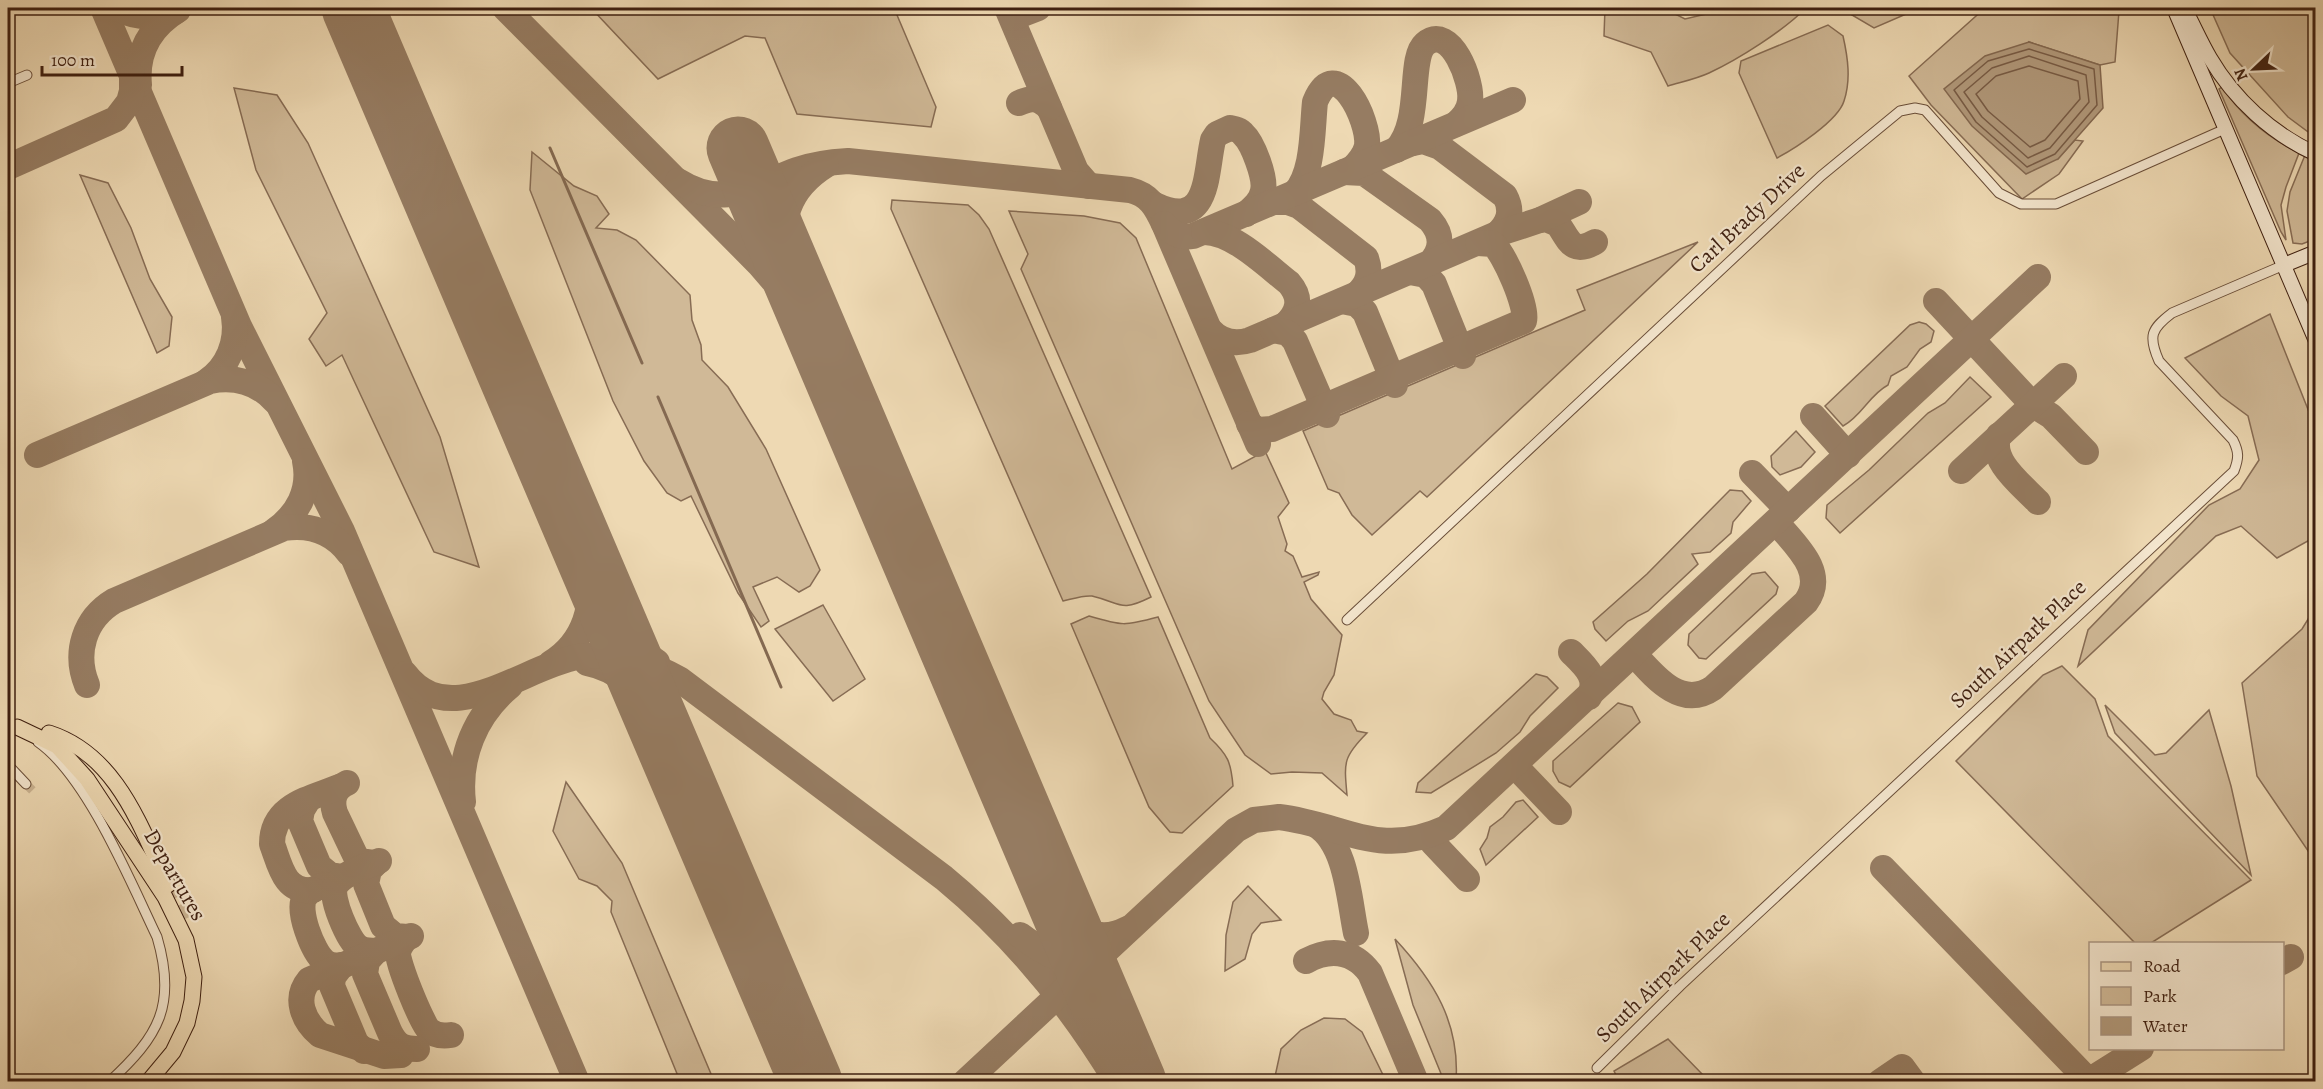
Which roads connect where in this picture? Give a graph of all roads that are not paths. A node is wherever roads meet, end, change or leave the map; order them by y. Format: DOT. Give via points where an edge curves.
graph roads {
  1 [pos="2174,8"];
  2 [pos="2184,8"];
  3 [pos="27,75"];
  4 [pos="8,82"];
  5 [pos="2225,129"];
  6 [pos="2316,154"];
  7 [pos="2316,252"];
  8 [pos="2284,265"];
  9 [pos="2316,341"];
  10 [pos="1347,620"];
  11 [pos="12,726"];
  12 [pos="8,765"];
  13 [pos="26,783"];
  14 [pos="168,885"];
  15 [pos="1597,1068"];
  16 [pos="109,1082"];
  17 [pos="148,1082"];
  1 -- 5 [label="main road"];
  2 -- 6 [label="main road" via="2210,59 2246,105 2280,135"];
  3 -- 4 [label="street"];
  5 -- 8 [label="main road"];
  5 -- 10 [label="street, Carl Brady Drive" via="2056,204 2021,204 1999,193 1926,110 1900,111 1821,176"];
  7 -- 8 [label="main road"];
  8 -- 9 [label="main road"];
  8 -- 15 [label="street, South Airpark Place" via="2172,313 2152,331 2152,346 2159,361 2233,440 2238,451 2234,471 1680,986"];
  11 -- 14 [label="main road" via="59,736 100,765 126,797"];
  11 -- 16 [label="street" via="49,751 84,795 123,867 162,953 165,998 158,1023 140,1052"];
  11 -- 17 [label="main road, Departures" via="57,746 78,768 118,823 173,911 186,940 192,963 192,1001 187,1023 173,1053"];
  12 -- 13 [label="street"];
}
